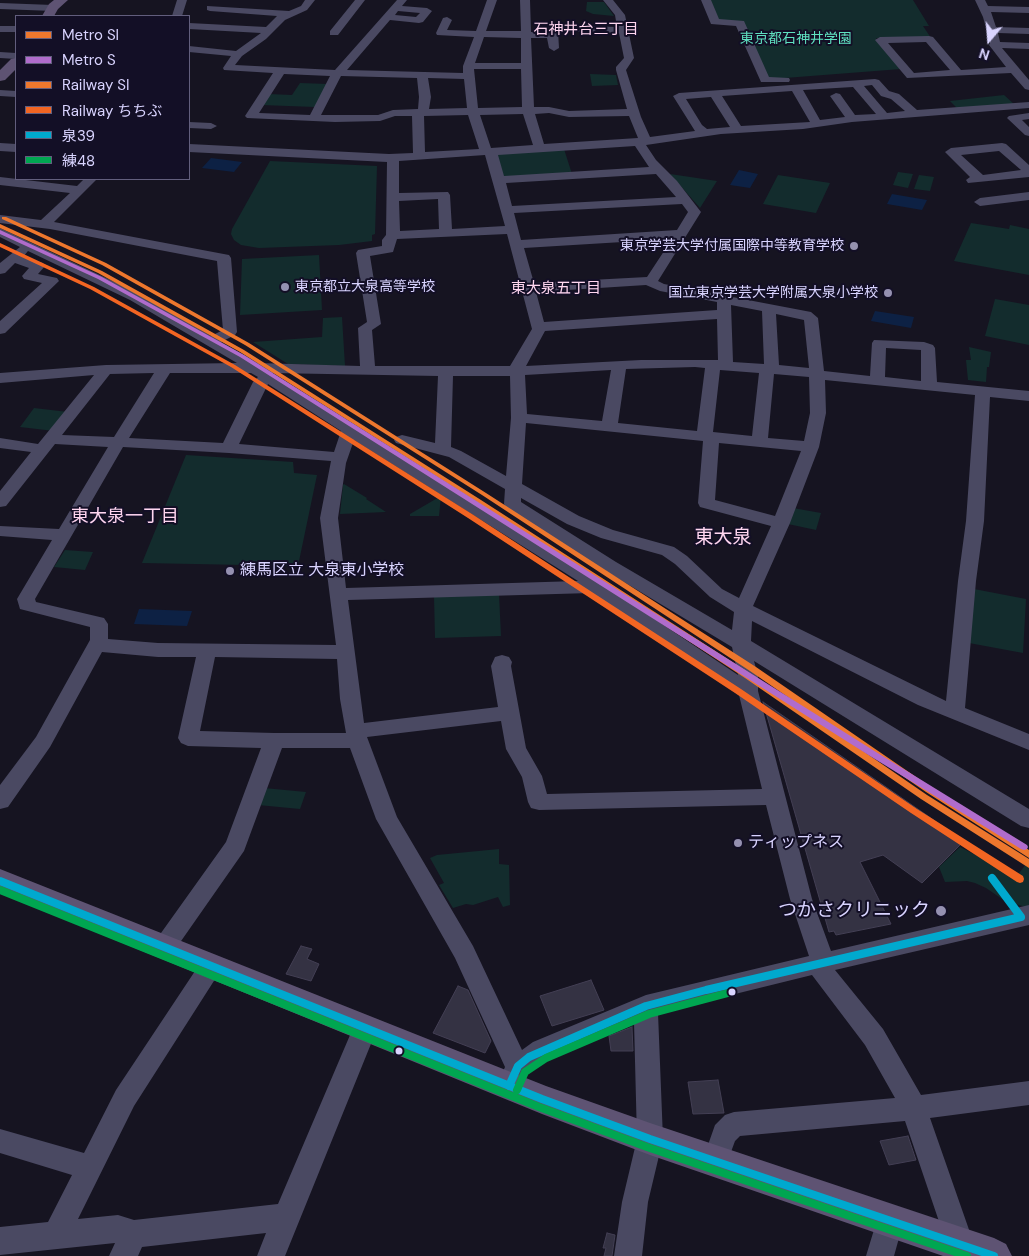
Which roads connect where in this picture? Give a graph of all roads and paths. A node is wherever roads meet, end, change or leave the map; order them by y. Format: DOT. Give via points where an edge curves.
graph roads {
  1 [pos="182,0"];
  2 [pos="310,0"];
  3 [pos="360,0"];
  4 [pos="492,0"];
  5 [pos="525,0"];
  6 [pos="608,0"];
  7 [pos="706,0"];
  8 [pos="224,1"];
  9 [pos="3,4"];
  10 [pos="238,4"];
  11 [pos="399,4"];
  12 [pos="982,4"];
  13 [pos="54,8"];
  14 [pos="210,8"];
  15 [pos="1029,10"];
  16 [pos="291,14"];
  17 [pos="177,15"];
  18 [pos="388,17"];
  19 [pos="447,20"];
  20 [pos="190,26"];
  21 [pos="15,29"];
  22 [pos="1,30"];
  23 [pos="269,30"];
  24 [pos="623,30"];
  25 [pos="991,30"];
  26 [pos="1029,31"];
  27 [pos="480,34"];
  28 [pos="524,34"];
  29 [pos="348,35"];
  30 [pos="551,35"];
  31 [pos="370,37"];
  32 [pos="238,39"];
  33 [pos="257,41"];
  34 [pos="994,45"];
  35 [pos="1029,46"];
  36 [pos="554,48"];
  37 [pos="190,49"];
  38 [pos="238,54"];
  39 [pos="0,55"];
  40 [pos="15,56"];
  41 [pos="628,60"];
  42 [pos="15,63"];
  43 [pos="525,66"];
  44 [pos="1013,70"];
  45 [pos="280,71"];
  46 [pos="468,71"];
  47 [pos="338,73"];
  48 [pos="958,73"];
  49 [pos="422,75"];
  50 [pos="0,76"];
  51 [pos="860,79"];
  52 [pos="795,87"];
  53 [pos="1029,87"];
  54 [pos="0,93"];
  55 [pos="714,93"];
  56 [pos="15,94"];
  57 [pos="836,96"];
  58 [pos="1029,105"];
  59 [pos="528,111"];
  60 [pos="473,112"];
  61 [pos="633,112"];
  62 [pos="420,113"];
  63 [pos="914,114"];
  64 [pos="1029,116"];
  65 [pos="886,117"];
  66 [pos="314,118"];
  67 [pos="852,119"];
  68 [pos="818,124"];
  69 [pos="190,125"];
  70 [pos="211,126"];
  71 [pos="738,130"];
  72 [pos="1029,133"];
  73 [pos="704,134"];
  74 [pos="641,141"];
  75 [pos="0,147"];
  76 [pos="15,148"];
  77 [pos="190,148"];
  78 [pos="540,149"];
  79 [pos="489,152"];
  80 [pos="419,156"];
  81 [pos="1029,157"];
  82 [pos="393,158"];
  83 [pos="1016,159"];
  84 [pos="658,170"];
  85 [pos="1029,172"];
  86 [pos="90,180"];
  87 [pos="498,180"];
  88 [pos="976,180"];
  89 [pos="0,181"];
  90 [pos="80,190"];
  91 [pos="1029,196"];
  92 [pos="394,197"];
  93 [pos="686,200"];
  94 [pos="980,202"];
  95 [pos="507,210"];
  96 [pos="0,219"];
  97 [pos="44,224"];
  98 [pos="512,230"];
  99 [pos="0,232"];
  100 [pos="446,232"];
  101 [pos="681,234"];
  102 [pos="393,235"];
  103 [pos="516,244"];
  104 [pos="29,245"];
  105 [pos="13,258"];
  106 [pos="0,270"];
  107 [pos="651,281"];
  108 [pos="527,288"];
  109 [pos="723,299"];
  110 [pos="769,308"];
  111 [pos="725,314"];
  112 [pos="538,327"];
  113 [pos="0,330"];
  114 [pos="211,342"];
  115 [pos="719,364"];
  116 [pos="619,365"];
  117 [pos="165,368"];
  118 [pos="769,369"];
  119 [pos="106,370"];
  120 [pos="368,371"];
  121 [pos="446,371"];
  122 [pos="517,371"];
  123 [pos="263,373"];
  124 [pos="817,374"];
  125 [pos="0,378"];
  126 [pos="878,380"];
  127 [pos="929,385"];
  128 [pos="983,392"];
  129 [pos="1029,396"];
  130 [pos="519,418"];
  131 [pos="609,427"];
  132 [pos="350,430"];
  133 [pos="707,438"];
  134 [pos="402,440"];
  135 [pos="0,443"];
  136 [pos="118,443"];
  137 [pos="759,443"];
  138 [pos="47,444"];
  139 [pos="811,447"];
  140 [pos="229,448"];
  141 [pos="443,450"];
  142 [pos="340,457"];
  143 [pos="514,486"];
  144 [pos="0,502"];
  145 [pos="781,523"];
  146 [pos="0,530"];
  147 [pos="64,535"];
  148 [pos="595,587"];
  149 [pos="339,594"];
  150 [pos="743,609"];
  151 [pos="742,644"];
  152 [pos="96,645"];
  153 [pos="207,651"];
  154 [pos="346,652"];
  155 [pos="502,662"];
  156 [pos="748,691"];
  157 [pos="508,713"];
  158 [pos="955,713"];
  159 [pos="356,735"];
  160 [pos="274,741"];
  161 [pos="1029,742"];
  162 [pos="774,797"];
  163 [pos="0,801"];
  164 [pos="1029,820"];
  165 [pos="0,881"];
  166 [pos="1029,915"];
  167 [pos="164,947"];
  168 [pos="823,962"];
  169 [pos="211,966"];
  170 [pos="646,1006"];
  171 [pos="365,1029"];
  172 [pos="514,1076"];
  173 [pos="1029,1093"];
  174 [pos="914,1108"];
  175 [pos="650,1139"];
  176 [pos="0,1141"];
  177 [pos="715,1162"];
  178 [pos="89,1166"];
  179 [pos="286,1217"];
  180 [pos="890,1220"];
  181 [pos="56,1235"];
  182 [pos="0,1241"];
  183 [pos="960,1244"];
  184 [pos="128,1245"];
  185 [pos="271,1256"];
  186 [pos="628,1256"];
  187 [pos="880,1256"];
  188 [pos="994,1256"];
  1 -- 17 [label="street"];
  2 -- 16 [label="street" via="304,8"];
  3 -- 29 [label="street" via="334,33"];
  4 -- 27 [label="street"];
  5 -- 28 [label="street"];
  6 -- 24 [label="street" via="620,15"];
  7 -- 51 [label="street" via="715,22 740,23 765,80"];
  8 -- 10 [label="street"];
  9 -- 13 [label="street"];
  10 -- 14 [label="street"];
  10 -- 16 [label="street"];
  11 -- 18 [label="street"];
  11 -- 18 [label="street" via="427,12 419,20"];
  12 -- 15 [label="street"];
  12 -- 25 [label="street"];
  16 -- 23 [label="street" via="281,18"];
  18 -- 31 [label="street"];
  19 -- 27 [label="street" via="442,33"];
  20 -- 23 [label="street"];
  21 -- 22 [label="street"];
  23 -- 33 [label="street"];
  24 -- 30 [label="street" via="553,28"];
  24 -- 41 [label="street"];
  25 -- 26 [label="street"];
  25 -- 34 [label="street"];
  27 -- 28 [label="street"];
  27 -- 46 [label="street"];
  28 -- 30 [label="street"];
  28 -- 43 [label="street"];
  29 -- 31 [label="street"];
  30 -- 36 [label="street"];
  31 -- 47 [label="street"];
  32 -- 33 [label="street"];
  33 -- 38 [label="street"];
  34 -- 35 [label="street"];
  34 -- 44 [label="street"];
  37 -- 38 [label="street"];
  38 -- 45 [label="street" via="228,68"];
  39 -- 40 [label="street"];
  41 -- 61 [label="street" via="621,70"];
  42 -- 50 [label="main road"];
  43 -- 46 [label="street"];
  43 -- 59 [label="street"];
  44 -- 48 [label="street"];
  44 -- 53 [label="street"];
  45 -- 47 [label="street"];
  45 -- 66 [label="street" via="251,116"];
  46 -- 49 [label="street"];
  46 -- 60 [label="street"];
  47 -- 49 [label="street"];
  47 -- 66 [label="street"];
  48 -- 48 [label="street" via="929,39 880,40 910,76"];
  49 -- 62 [label="street" via="426,97"];
  51 -- 52 [label="street"];
  51 -- 63 [label="street" via="875,82 885,94 895,96"];
  51 -- 65 [label="street"];
  52 -- 55 [label="street"];
  52 -- 68 [label="street"];
  54 -- 56 [label="street"];
  55 -- 71 [label="street"];
  55 -- 73 [label="street" via="679,96"];
  57 -- 67 [label="street"];
  58 -- 63 [label="street"];
  59 -- 60 [label="street"];
  59 -- 61 [label="street" via="569,114"];
  59 -- 78 [label="street"];
  60 -- 62 [label="street"];
  60 -- 79 [label="street"];
  61 -- 74 [label="street"];
  62 -- 66 [label="street" via="391,114 380,118"];
  62 -- 80 [label="street"];
  63 -- 65 [label="street"];
  64 -- 72 [label="street" via="1013,118"];
  65 -- 67 [label="street"];
  67 -- 68 [label="street"];
  68 -- 71 [label="street"];
  69 -- 70 [label="street"];
  71 -- 73 [label="street"];
  73 -- 74 [label="street"];
  74 -- 78 [label="street"];
  74 -- 84 [label="street"];
  75 -- 76 [label="street"];
  77 -- 82 [label="street"];
  78 -- 79 [label="street"];
  79 -- 80 [label="street"];
  79 -- 87 [label="street"];
  80 -- 82 [label="street"];
  81 -- 83 [label="street"];
  82 -- 92 [label="street"];
  83 -- 85 [label="street"];
  83 -- 88 [label="street" via="1002,147 951,152"];
  84 -- 87 [label="street"];
  84 -- 93 [label="street"];
  85 -- 88 [label="street"];
  86 -- 90 [label="street"];
  87 -- 95 [label="street"];
  89 -- 90 [label="street"];
  90 -- 97 [label="street"];
  91 -- 94 [label="street"];
  92 -- 100 [label="street" via="444,195"];
  92 -- 102 [label="street"];
  93 -- 95 [label="street"];
  93 -- 101 [label="street" via="695,212"];
  95 -- 98 [label="street"];
  96 -- 97 [label="street"];
  97 -- 114 [label="street" via="224,258 230,332"];
  98 -- 100 [label="street"];
  98 -- 103 [label="street"];
  99 -- 104 [label="street"];
  100 -- 102 [label="street"];
  101 -- 103 [label="street"];
  101 -- 107 [label="street"];
  102 -- 120 [label="street" via="388,249 363,253 374,324 365,328"];
  103 -- 108 [label="street"];
  104 -- 105 [label="street"];
  104 -- 114 [label="street" via="135,297"];
  105 -- 106 [label="street"];
  105 -- 113 [label="street" via="38,266 28,276 52,281"];
  107 -- 108 [label="street"];
  107 -- 109 [label="street" via="660,287"];
  108 -- 112 [label="street"];
  109 -- 110 [label="street"];
  109 -- 111 [label="street"];
  110 -- 118 [label="street"];
  110 -- 124 [label="street" via="811,318"];
  111 -- 112 [label="street"];
  111 -- 115 [label="street"];
  112 -- 122 [label="street"];
  114 -- 123 [label="street"];
  115 -- 116 [label="street"];
  115 -- 118 [label="street"];
  115 -- 133 [label="street"];
  116 -- 122 [label="street"];
  116 -- 131 [label="street"];
  117 -- 119 [label="street"];
  117 -- 123 [label="street"];
  117 -- 136 [label="street"];
  118 -- 124 [label="street"];
  118 -- 137 [label="street"];
  119 -- 125 [label="street"];
  119 -- 138 [label="street"];
  120 -- 121 [label="street"];
  120 -- 123 [label="street"];
  121 -- 122 [label="street"];
  121 -- 141 [label="street"];
  122 -- 130 [label="street"];
  123 -- 132 [label="street"];
  123 -- 140 [label="street"];
  124 -- 126 [label="street"];
  124 -- 139 [label="street" via="818,412"];
  126 -- 127 [label="street"];
  126 -- 127 [label="street" via="880,343 924,346 928,348"];
  127 -- 128 [label="street"];
  128 -- 129 [label="street"];
  128 -- 158 [label="street" via="975,520 966,582"];
  130 -- 131 [label="street"];
  130 -- 143 [label="street"];
  131 -- 133 [label="street"];
  132 -- 142 [label="street"];
  132 -- 148 [label="street" via="586,578"];
  133 -- 137 [label="street"];
  133 -- 145 [label="street" via="706,503"];
  134 -- 141 [label="street"];
  135 -- 138 [label="street"];
  136 -- 138 [label="street"];
  136 -- 140 [label="street"];
  136 -- 147 [label="street"];
  137 -- 139 [label="street"];
  138 -- 144 [label="street"];
  139 -- 145 [label="street"];
  140 -- 142 [label="street"];
  141 -- 143 [label="street"];
  142 -- 149 [label="street" via="329,518"];
  143 -- 150 [label="street" via="588,527 668,551 716,593"];
  143 -- 151 [label="street" via="514,506"];
  145 -- 150 [label="street"];
  146 -- 147 [label="street"];
  147 -- 152 [label="street" via="26,602 31,607 97,622"];
  148 -- 149 [label="street"];
  148 -- 156 [label="street"];
  149 -- 154 [label="street"];
  150 -- 151 [label="street"];
  150 -- 158 [label="street" via="898,688"];
  151 -- 156 [label="street"];
  151 -- 164 [label="street"];
  152 -- 153 [label="street"];
  152 -- 163 [label="street" via="43,742"];
  153 -- 154 [label="street"];
  153 -- 160 [label="street" via="188,738"];
  154 -- 159 [label="street"];
  155 -- 157 [label="street"];
  156 -- 162 [label="street"];
  157 -- 159 [label="street"];
  157 -- 162 [label="street" via="516,749 532,776 538,800 543,804"];
  158 -- 161 [label="street"];
  159 -- 160 [label="street"];
  159 -- 172 [label="street" via="387,819 465,953 511,1054"];
  160 -- 167 [label="street" via="236,846"];
  162 -- 168 [label="street" via="801,899"];
  165 -- 167 [label="main road"];
  166 -- 168 [label="street"];
  167 -- 169 [label="main road"];
  168 -- 170 [label="street"];
  168 -- 174 [label="street" via="823,973 874,1037"];
  169 -- 171 [label="main road"];
  169 -- 178 [label="street" via="125,1098"];
  170 -- 172 [label="street" via="542,1050"];
  170 -- 175 [label="street"];
  171 -- 172 [label="main road"];
  171 -- 179 [label="street"];
  172 -- 175 [label="main road"];
  173 -- 174 [label="street"];
  174 -- 177 [label="street" via="734,1124 724,1134"];
  174 -- 183 [label="street"];
  175 -- 177 [label="main road"];
  175 -- 186 [label="street" via="635,1202"];
  176 -- 178 [label="street"];
  177 -- 180 [label="main road"];
  178 -- 181 [label="street"];
  179 -- 184 [label="street"];
  179 -- 185 [label="street"];
  180 -- 183 [label="main road"];
  180 -- 187 [label="street"];
  181 -- 182 [label="street"];
  181 -- 184 [label="street" via="118,1229"];
  183 -- 188 [label="main road"];
}
